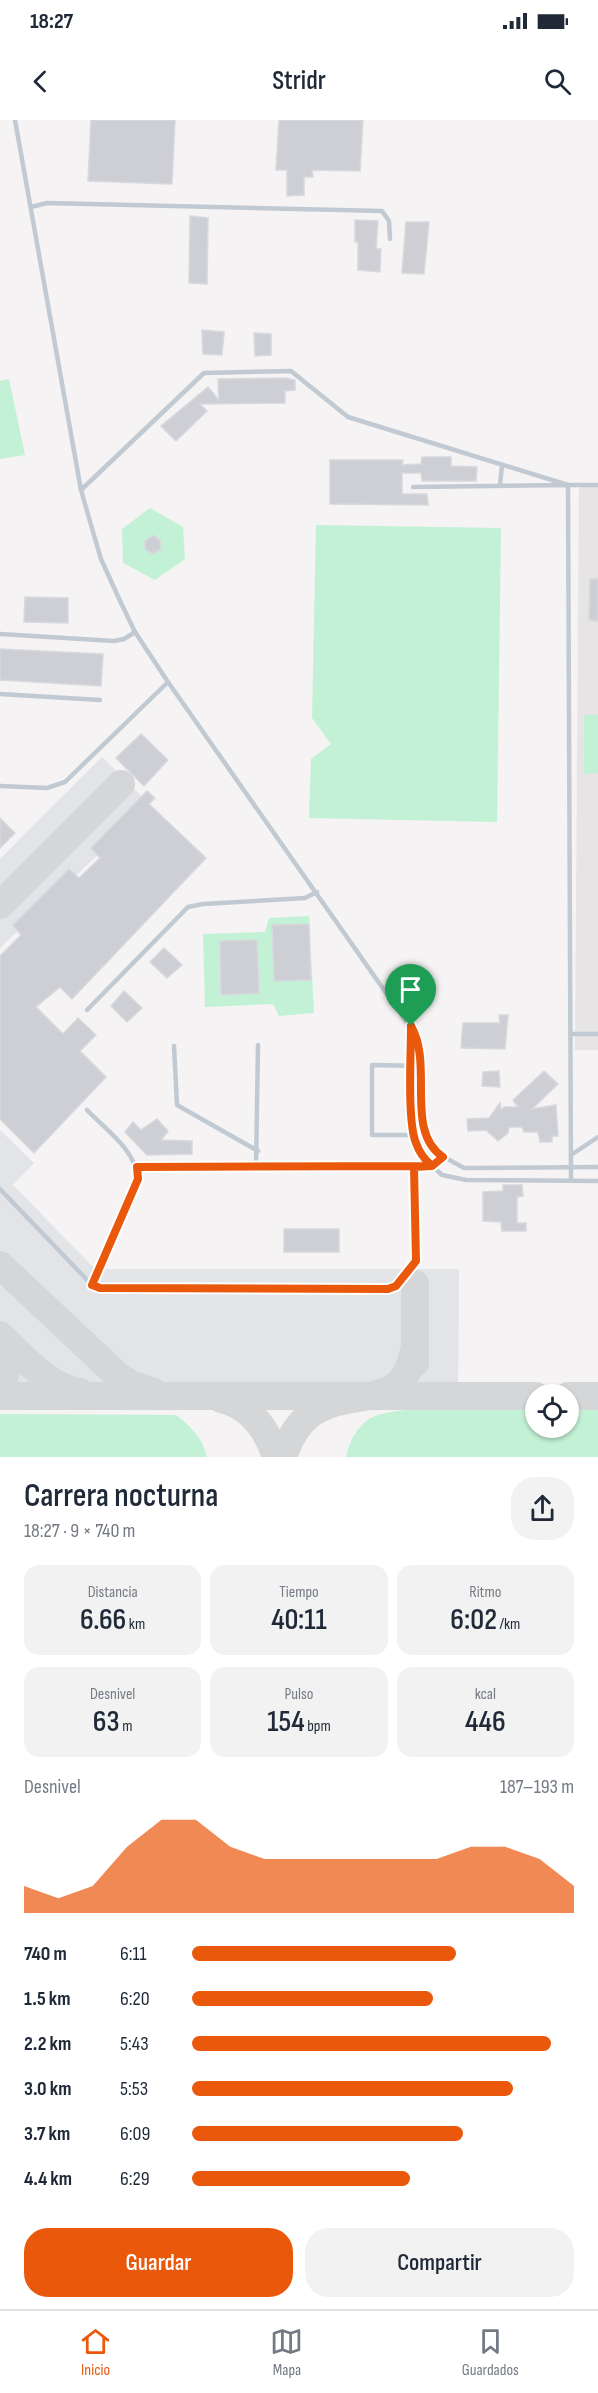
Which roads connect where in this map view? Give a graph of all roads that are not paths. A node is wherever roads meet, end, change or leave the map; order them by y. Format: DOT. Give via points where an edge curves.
graph roads {
  1 [pos="15,120"];
  2 [pos="31,207"];
  3 [pos="390,239"];
  4 [pos="502,465"];
  5 [pos="500,485"];
  6 [pos="568,485"];
  7 [pos="598,485"];
  8 [pos="413,487"];
  9 [pos="81,490"];
  10 [pos="135,632"];
  11 [pos="0,634"];
  12 [pos="168,682"];
  13 [pos="0,694"];
  14 [pos="100,700"];
  15 [pos="0,786"];
  16 [pos="317,892"];
  17 [pos="87,1010"];
  18 [pos="411,1026"];
  19 [pos="598,1034"];
  20 [pos="570,1035"];
  21 [pos="174,1046"];
  22 [pos="258,1046"];
  23 [pos="412,1065"];
  24 [pos="422,1066"];
  25 [pos="87,1110"];
  26 [pos="424,1131"];
  27 [pos="414,1135"];
  28 [pos="598,1137"];
  29 [pos="258,1151"];
  30 [pos="571,1155"];
  31 [pos="443,1157"];
  32 [pos="256,1166"];
  33 [pos="432,1166"];
  34 [pos="137,1167"];
  35 [pos="414,1167"];
  36 [pos="570,1167"];
  37 [pos="598,1167"];
  38 [pos="571,1180"];
  39 [pos="598,1180"];
  40 [pos="0,1189"];
  41 [pos="92,1285"];
  1 -- 2 [label="lane"];
  2 -- 3 [label="lane" via="47,203 382,211 389,221"];
  2 -- 9 [label="lane"];
  4 -- 5 [label="lane"];
  4 -- 6 [label="lane"];
  4 -- 9 [label="lane" via="348,417 291,371 204,372"];
  5 -- 6 [label="lane"];
  5 -- 8 [label="lane"];
  6 -- 7 [label="lane"];
  6 -- 20 [label="lane"];
  9 -- 10 [label="lane" via="101,559"];
  10 -- 11 [label="lane" via="114,641"];
  10 -- 12 [label="lane"];
  12 -- 15 [label="lane" via="65,782 46,788"];
  12 -- 16 [label="lane"];
  13 -- 14 [label="lane"];
  16 -- 17 [label="lane" via="305,898 188,907"];
  16 -- 18 [label="lane"];
  18 -- 23 [label="lane"];
  18 -- 24 [label="lane" via="420,1047"];
  19 -- 20 [label="lane"];
  20 -- 30 [label="lane"];
  21 -- 29 [label="lane" via="177,1105"];
  22 -- 29 [label="lane"];
  23 -- 24 [label="lane"];
  23 -- 27 [label="lane"];
  23 -- 27 [label="lane" via="372,1065 372,1135"];
  24 -- 26 [label="lane"];
  25 -- 34 [label="lane"];
  26 -- 27 [label="lane"];
  26 -- 31 [label="lane" via="435,1152"];
  27 -- 33 [label="lane"];
  28 -- 30 [label="lane"];
  29 -- 32 [label="lane"];
  30 -- 36 [label="lane"];
  31 -- 33 [label="lane"];
  31 -- 36 [label="lane" via="464,1168"];
  32 -- 34 [label="lane"];
  32 -- 35 [label="lane"];
  33 -- 35 [label="lane"];
  33 -- 38 [label="lane" via="442,1175 466,1180"];
  34 -- 41 [label="lane" via="138,1179"];
  35 -- 41 [label="lane" via="416,1261 396,1286 388,1289"];
  36 -- 37 [label="lane"];
  36 -- 38 [label="lane"];
  38 -- 39 [label="lane"];
  40 -- 41 [label="lane"];
}
